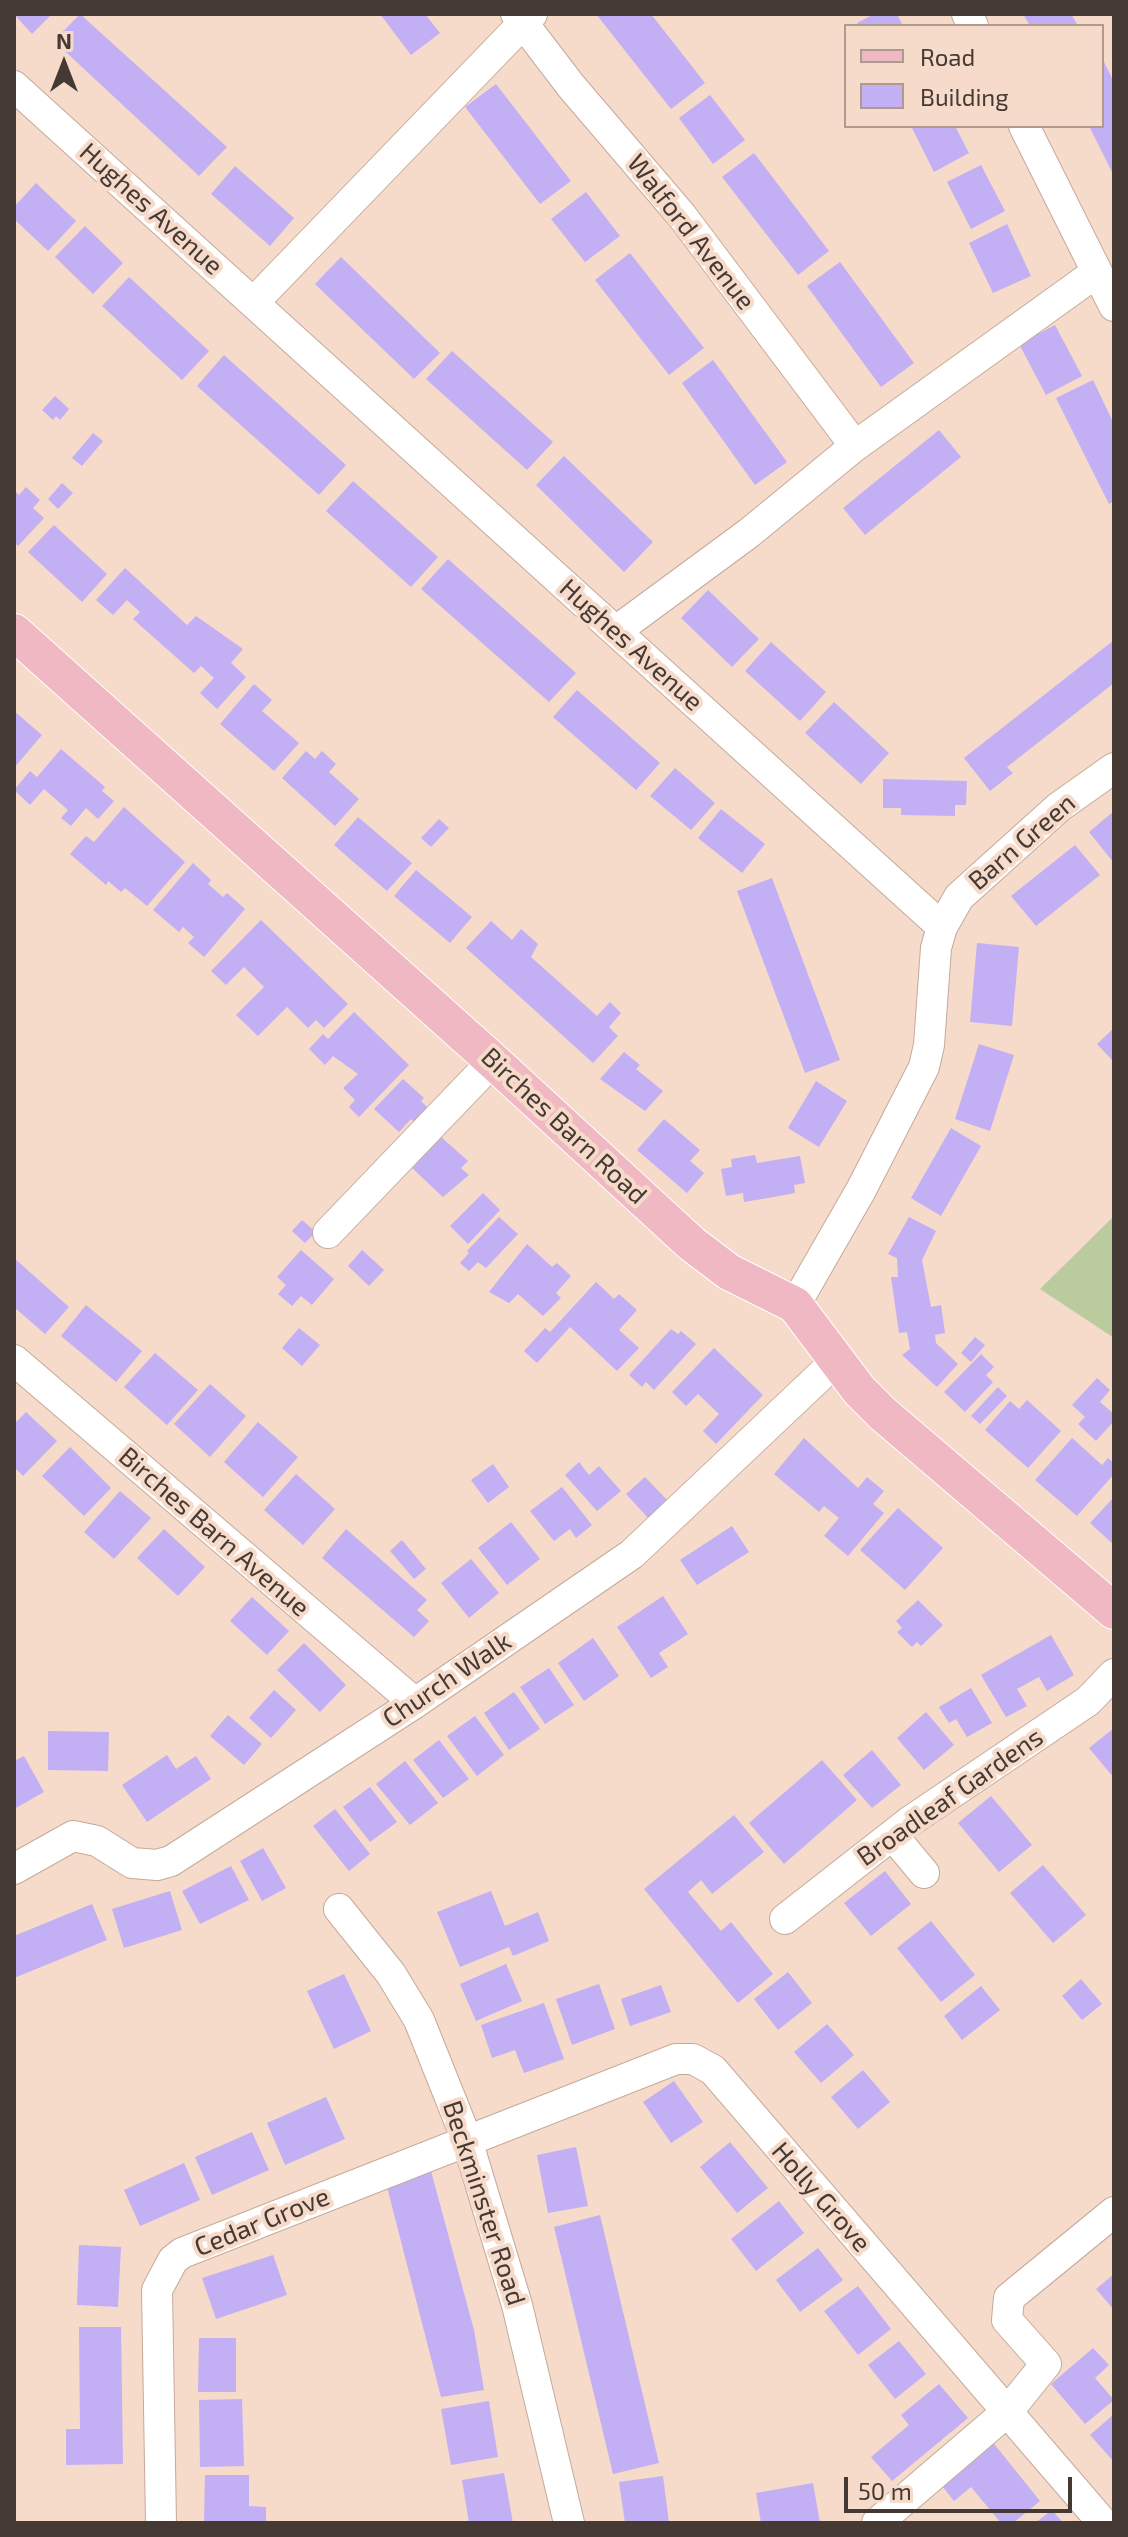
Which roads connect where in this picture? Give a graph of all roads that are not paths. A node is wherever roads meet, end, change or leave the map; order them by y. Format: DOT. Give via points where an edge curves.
graph roads {
  1 [pos="523,17"];
  2 [pos="14,86"];
  3 [pos="1025,128"];
  4 [pos="1097,272"];
  5 [pos="254,302"];
  6 [pos="1114,306"];
  7 [pos="855,446"];
  8 [pos="616,631"];
  9 [pos="14,632"];
  10 [pos="1114,768"];
  11 [pos="942,927"];
  12 [pos="493,1061"];
  13 [pos="328,1233"];
  14 [pos="795,1305"];
  15 [pos="14,1360"];
  16 [pos="836,1361"];
  17 [pos="1114,1611"];
  18 [pos="1114,1674"];
  19 [pos="415,1703"];
  20 [pos="894,1837"];
  21 [pos="14,1869"];
  22 [pos="924,1873"];
  23 [pos="339,1909"];
  24 [pos="785,1919"];
  25 [pos="467,2140"];
  26 [pos="1114,2212"];
  27 [pos="1008,2411"];
  28 [pos="161,2523"];
  29 [pos="569,2523"];
  30 [pos="877,2523"];
  31 [pos="1103,2523"];
  1 -- 5 [label="street, Walford Avenue"];
  1 -- 7 [label="street, Walford Avenue"];
  2 -- 5 [label="street, Hughes Avenue"];
  3 -- 4 [label="street"];
  4 -- 6 [label="street"];
  4 -- 7 [label="street"];
  5 -- 8 [label="street, Hughes Avenue"];
  7 -- 8 [label="street"];
  8 -- 11 [label="street, Hughes Avenue"];
  9 -- 12 [label="main road, Birches Barn Road"];
  10 -- 11 [label="street, Barn Green" via="1059,807 982,875 959,897"];
  11 -- 14 [label="street" via="924,1067"];
  12 -- 13 [label="street"];
  12 -- 14 [label="main road, Birches Barn Road" via="692,1244 729,1272"];
  14 -- 16 [label="main road, Birches Barn Road"];
  15 -- 19 [label="street, Birches Barn Avenue"];
  16 -- 17 [label="main road, Birches Barn Road" via="883,1414"];
  16 -- 19 [label="street, Church Walk" via="632,1554"];
  18 -- 20 [label="street, Broadleaf Gardens" via="1088,1701"];
  19 -- 21 [label="street, Church Walk" via="171,1861 132,1863 97,1841 73,1836"];
  20 -- 22 [label="street"];
  20 -- 24 [label="street, Broadleaf Gardens"];
  23 -- 25 [label="street, Beckminster Road" via="391,1974 419,2020"];
  25 -- 27 [label="street, Holly Grove" via="676,2059 693,2059 713,2070"];
  25 -- 28 [label="street, Cedar Grove" via="173,2260 156,2299"];
  25 -- 29 [label="street, Beckminster Road" via="521,2320"];
  26 -- 27 [label="street" via="1009,2298 1007,2320 1046,2364"];
  27 -- 30 [label="street"];
  27 -- 31 [label="street, Holly Grove"];
}
